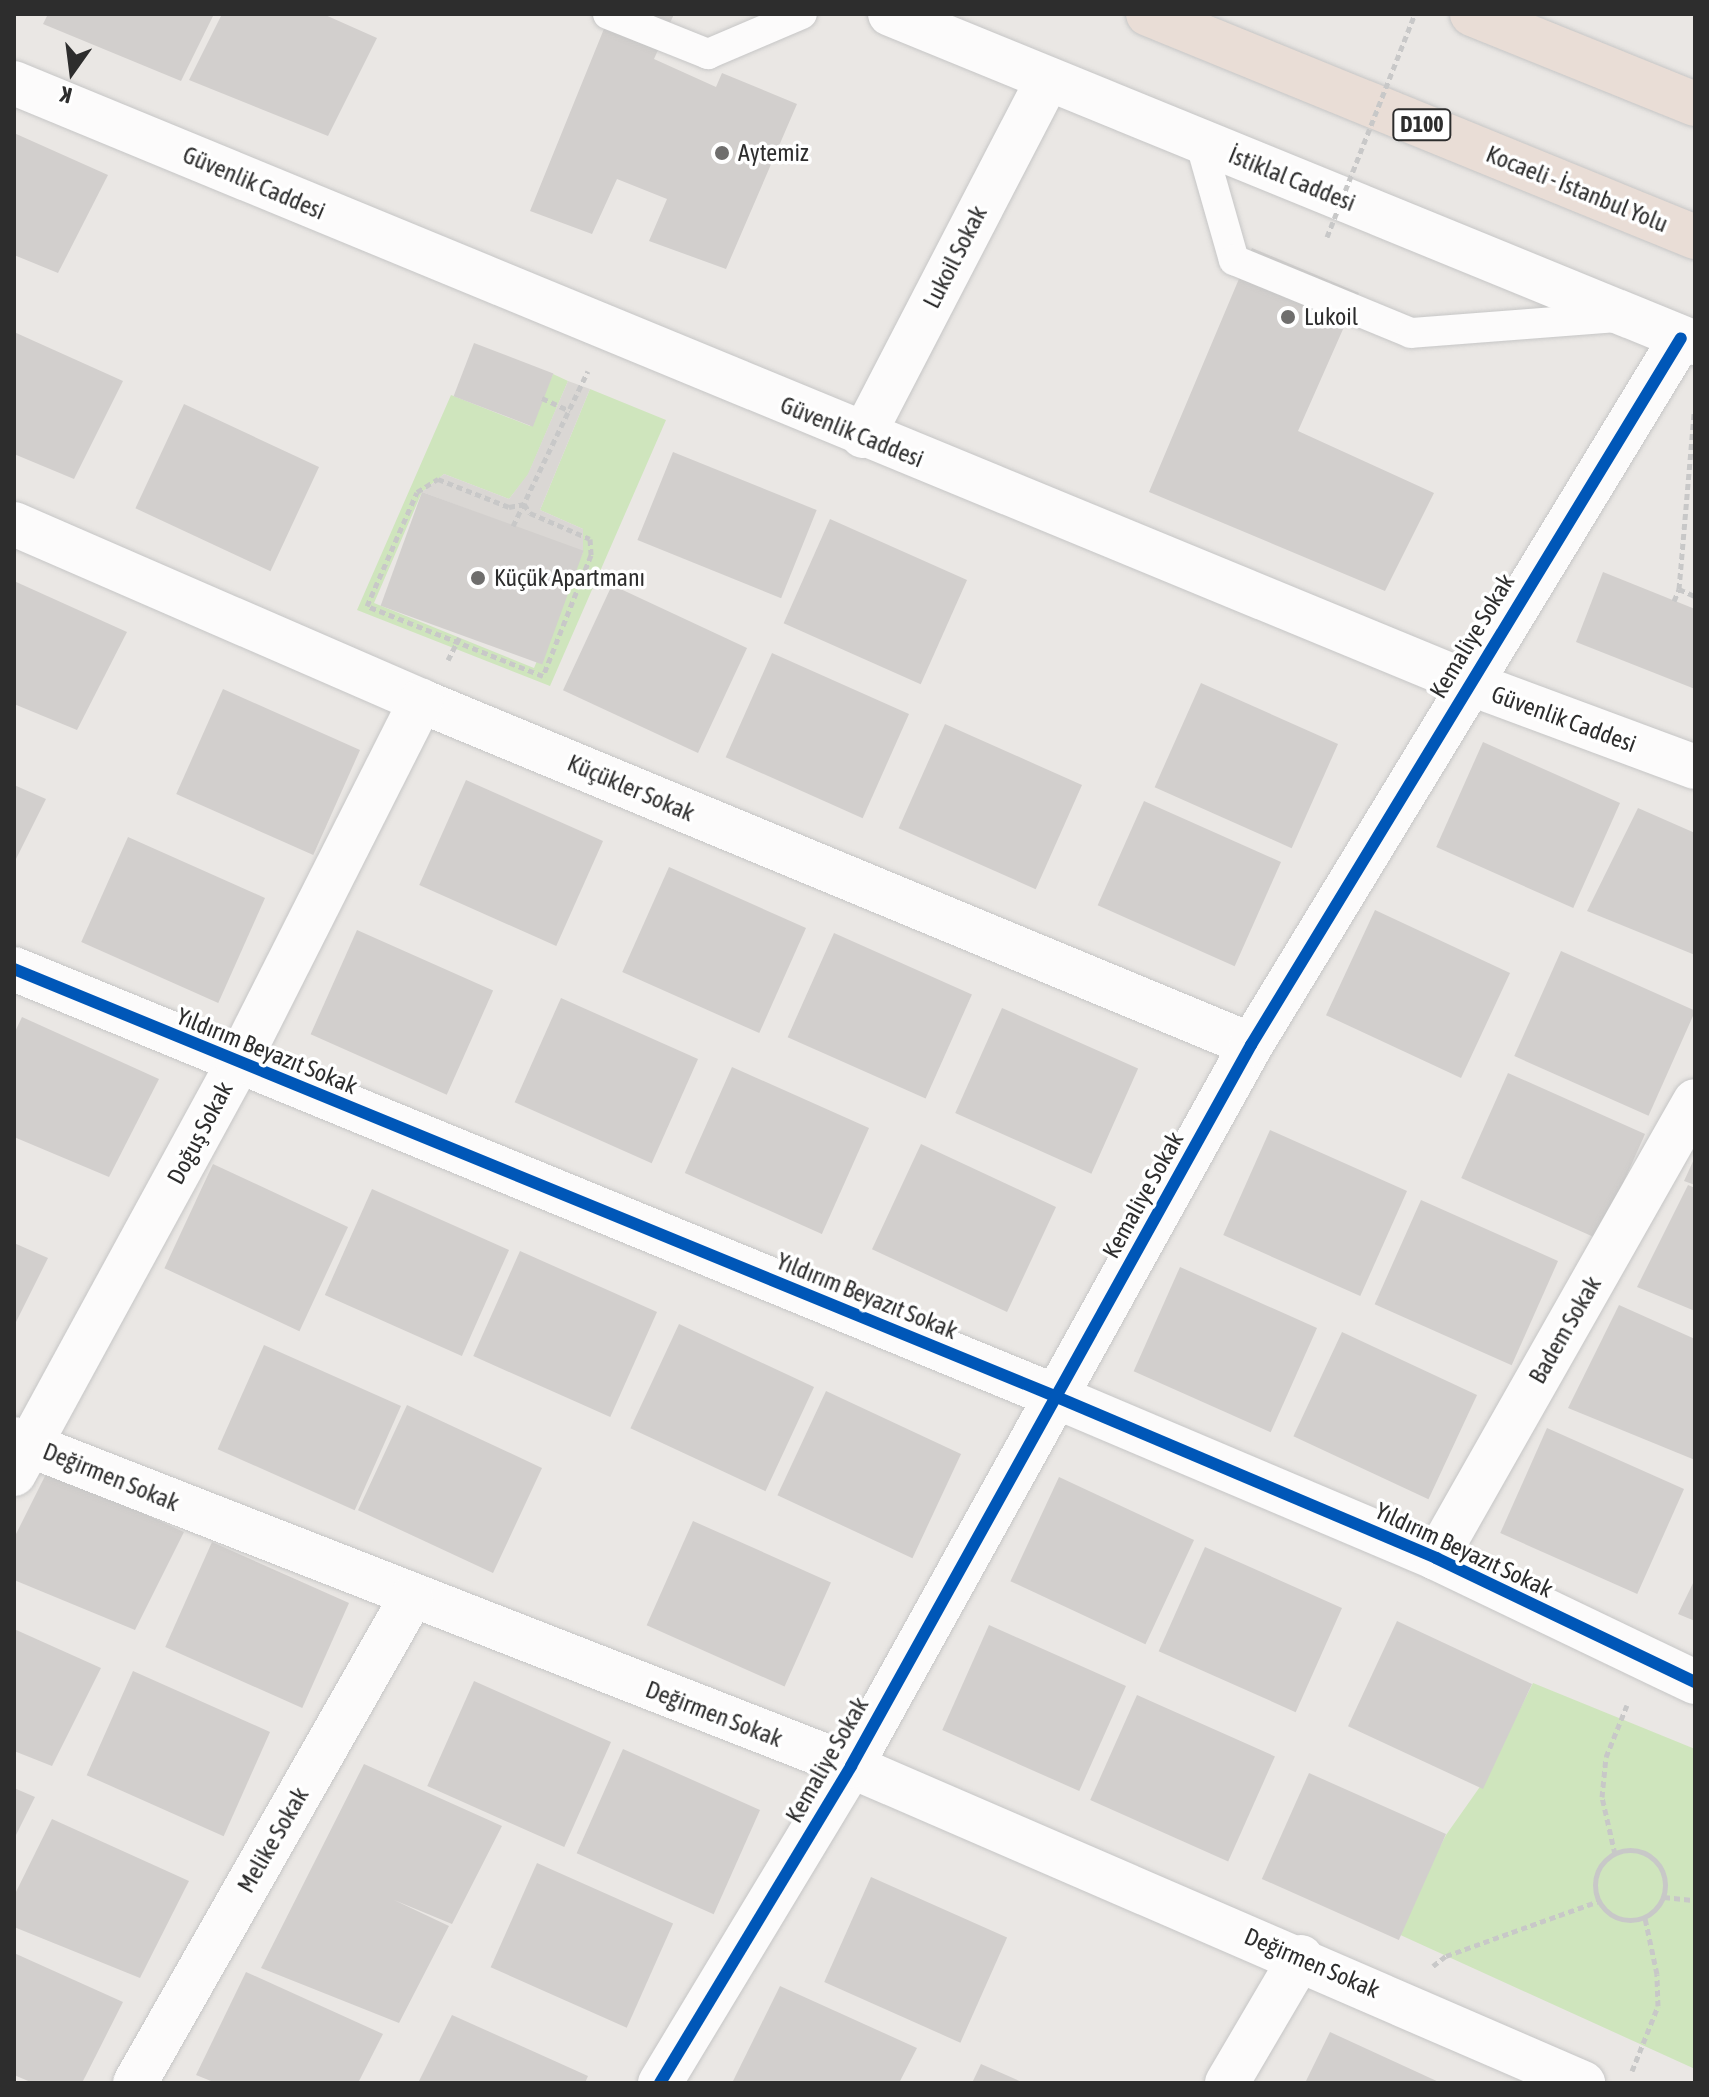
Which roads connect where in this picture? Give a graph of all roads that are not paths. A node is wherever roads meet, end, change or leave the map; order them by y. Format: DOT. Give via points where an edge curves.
graph roads {
  1 [pos="608,14"];
  2 [pos="802,14"];
  3 [pos="890,14"];
  4 [pos="1148,14"];
  5 [pos="1472,14"];
  6 [pos="1048,79"];
  7 [pos="14,83"];
  8 [pos="1695,104"];
  9 [pos="1200,141"];
  10 [pos="1695,237"];
  11 [pos="1628,316"];
  12 [pos="1688,340"];
  13 [pos="863,436"];
  14 [pos="14,524"];
  15 [pos="1469,683"];
  16 [pos="421,701"];
  17 [pos="1695,767"];
  18 [pos="14,969"];
  19 [pos="1251,1045"];
  20 [pos="238,1063"];
  21 [pos="1695,1101"];
  22 [pos="1057,1397"];
  23 [pos="20,1453"];
  24 [pos="1436,1558"];
  25 [pos="411,1598"];
  26 [pos="1695,1682"];
  27 [pos="851,1766"];
  28 [pos="1301,1957"];
  29 [pos="135,2083"];
  30 [pos="660,2083"];
  31 [pos="1227,2083"];
  32 [pos="1583,2083"];
  1 -- 2 [label="lane" via="708,54"];
  3 -- 6 [label="street, İstiklal Caddesi"];
  4 -- 10 [label="highway, Kocaeli - İstanbul Yolu / D100"];
  5 -- 8 [label="highway"];
  6 -- 9 [label="street, İstiklal Caddesi"];
  6 -- 13 [label="street, Lukoil Sokak"];
  7 -- 13 [label="street, Güvenlik Caddesi"];
  9 -- 11 [label="street, İstiklal Caddesi"];
  9 -- 11 [label="lane" via="1234,260 1352,309 1411,333"];
  11 -- 12 [label="street, İstiklal Caddesi"];
  12 -- 15 [label="street, Kemaliye Sokak"];
  13 -- 15 [label="street, Güvenlik Caddesi"];
  14 -- 16 [label="street, Küçükler Sokak"];
  15 -- 17 [label="street, Güvenlik Caddesi"];
  15 -- 19 [label="street, Kemaliye Sokak"];
  16 -- 19 [label="street, Küçükler Sokak"];
  16 -- 20 [label="street, Doğuş Sokak"];
  18 -- 20 [label="street, Yıldırım Beyazıt Sokak"];
  19 -- 22 [label="street, Kemaliye Sokak"];
  20 -- 22 [label="street, Yıldırım Beyazıt Sokak"];
  20 -- 23 [label="street, Doğuş Sokak"];
  21 -- 24 [label="street, Badem Sokak"];
  22 -- 24 [label="street, Yıldırım Beyazıt Sokak"];
  22 -- 27 [label="street, Kemaliye Sokak"];
  23 -- 25 [label="street, Değirmen Sokak"];
  24 -- 26 [label="street, Yıldırım Beyazıt Sokak"];
  25 -- 27 [label="street, Değirmen Sokak"];
  25 -- 29 [label="street, Melike Sokak"];
  27 -- 28 [label="street, Değirmen Sokak"];
  27 -- 30 [label="street, Kemaliye Sokak"];
  28 -- 31 [label="street"];
  28 -- 32 [label="street, Değirmen Sokak"];
}
